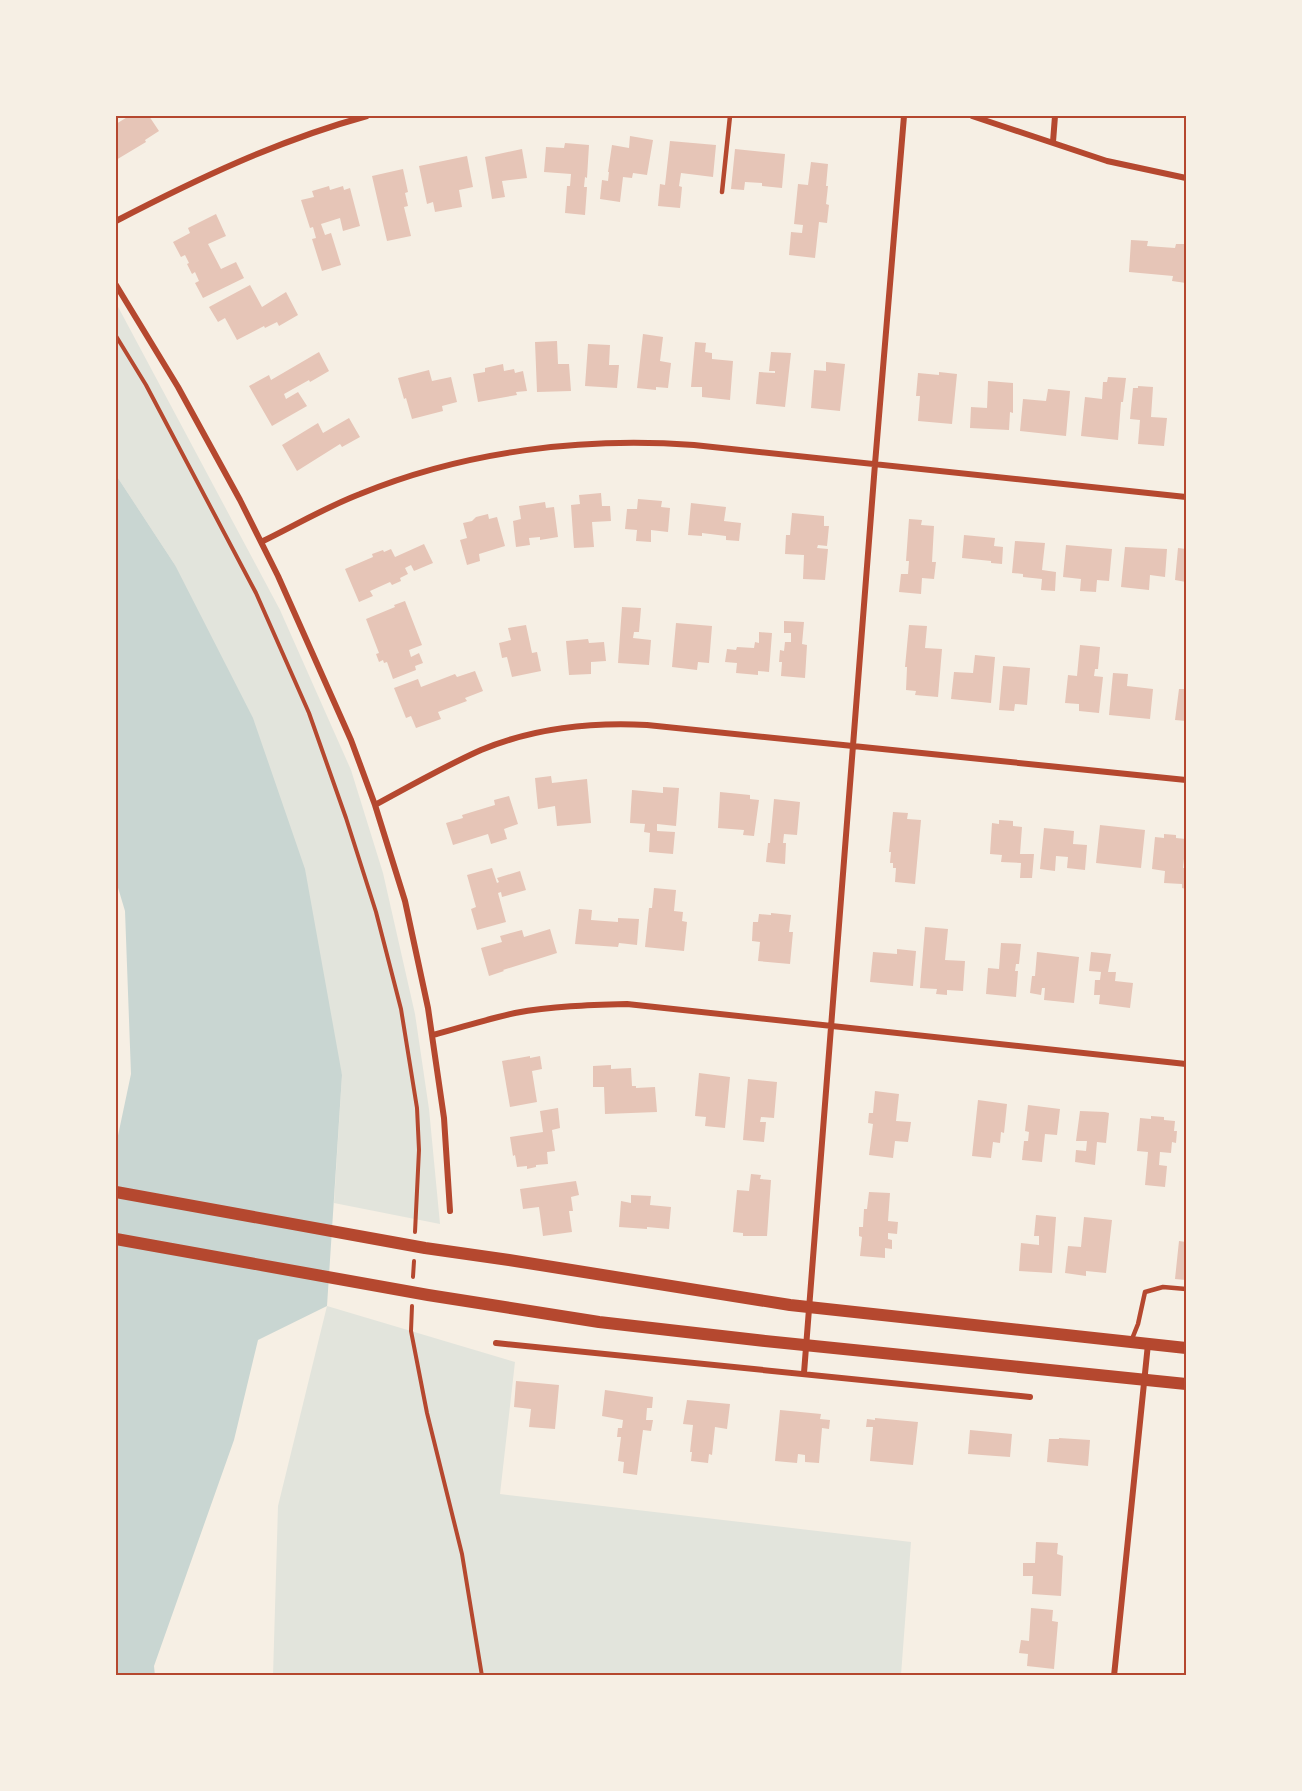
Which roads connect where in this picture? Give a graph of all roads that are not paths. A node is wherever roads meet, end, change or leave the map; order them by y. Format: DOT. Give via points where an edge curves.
graph roads {
  1 [pos="367,116"];
  2 [pos="730,116"];
  3 [pos="904,116"];
  4 [pos="972,116"];
  5 [pos="1055,116"];
  6 [pos="1053,142"];
  7 [pos="1186,178"];
  8 [pos="722,192"];
  9 [pos="116,221"];
  10 [pos="116,285"];
  11 [pos="875,464"];
  12 [pos="1186,497"];
  13 [pos="261,542"];
  14 [pos="854,746"];
  15 [pos="1186,780"];
  16 [pos="375,805"];
  17 [pos="832,1026"];
  18 [pos="433,1035"];
  19 [pos="1186,1064"];
  20 [pos="116,1192"];
  21 [pos="450,1211"];
  22 [pos="116,1239"];
  23 [pos="1186,1289"];
  24 [pos="809,1308"];
  25 [pos="496,1342"];
  26 [pos="1131,1342"];
  27 [pos="1148,1344"];
  28 [pos="807,1345"];
  29 [pos="1186,1348"];
  30 [pos="804,1373"];
  31 [pos="1144,1380"];
  32 [pos="1186,1384"];
  33 [pos="1030,1397"];
  34 [pos="1114,1676"];
  1 -- 9 [label="street" via="242,159"];
  2 -- 8 [label="lane"];
  3 -- 11 [label="street"];
  4 -- 6 [label="street"];
  5 -- 6 [label="street"];
  6 -- 7 [label="street" via="1107,161"];
  10 -- 13 [label="street" via="184,397"];
  11 -- 12 [label="street"];
  11 -- 13 [label="street" via="666,443 538,449 410,476 358,494"];
  11 -- 14 [label="street"];
  13 -- 16 [label="street" via="340,714"];
  14 -- 15 [label="street"];
  14 -- 16 [label="street" via="647,725 573,726 518,737 482,750"];
  14 -- 17 [label="street"];
  16 -- 18 [label="street" via="405,901"];
  17 -- 18 [label="street" via="627,1004 513,1014"];
  17 -- 19 [label="street"];
  17 -- 24 [label="street"];
  18 -- 21 [label="street"];
  20 -- 24 [label="main road" via="420,1250 509,1260"];
  22 -- 28 [label="main road" via="598,1322"];
  23 -- 26 [label="lane" via="1163,1287 1145,1292"];
  24 -- 26 [label="main road"];
  24 -- 28 [label="street"];
  25 -- 30 [label="street"];
  26 -- 27 [label="main road"];
  27 -- 29 [label="main road"];
  27 -- 31 [label="street"];
  28 -- 30 [label="street"];
  28 -- 31 [label="main road"];
  30 -- 33 [label="street"];
  31 -- 32 [label="main road"];
  31 -- 34 [label="street"];
}
